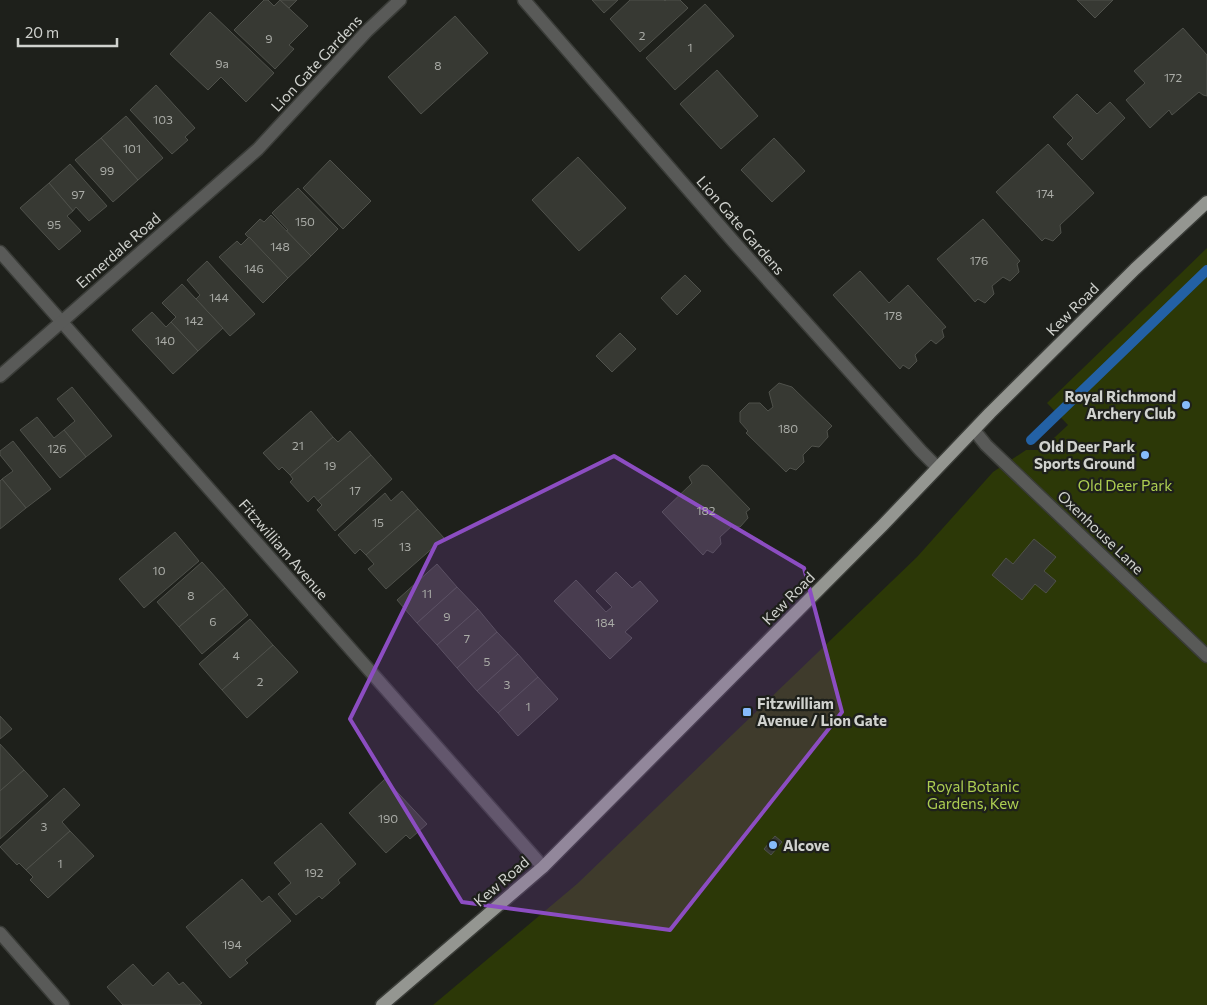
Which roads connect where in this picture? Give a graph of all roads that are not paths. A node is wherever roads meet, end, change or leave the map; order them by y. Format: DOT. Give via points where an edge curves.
graph roads {
  1 [pos="400,0"];
  2 [pos="524,0"];
  3 [pos="258,150"];
  4 [pos="1207,202"];
  5 [pos="0,252"];
  6 [pos="62,322"];
  7 [pos="0,376"];
  8 [pos="974,430"];
  9 [pos="937,467"];
  10 [pos="1207,656"];
  11 [pos="543,866"];
  12 [pos="0,933"];
  13 [pos="63,1005"];
  14 [pos="382,1005"];
  1 -- 3 [label="street, Lion Gate Gardens" via="367,31"];
  2 -- 9 [label="street, Lion Gate Gardens" via="733,241"];
  3 -- 6 [label="street, Ennerdale Road"];
  4 -- 8 [label="main road, Kew Road"];
  5 -- 6 [label="street, Fitzwilliam Avenue"];
  6 -- 7 [label="street, Ennerdale Road"];
  6 -- 11 [label="street, Fitzwilliam Avenue"];
  8 -- 9 [label="main road, Kew Road"];
  8 -- 10 [label="street, Oxenhouse Lane"];
  9 -- 11 [label="main road, Kew Road"];
  11 -- 14 [label="main road, Kew Road"];
  12 -- 13 [label="street"];
}
